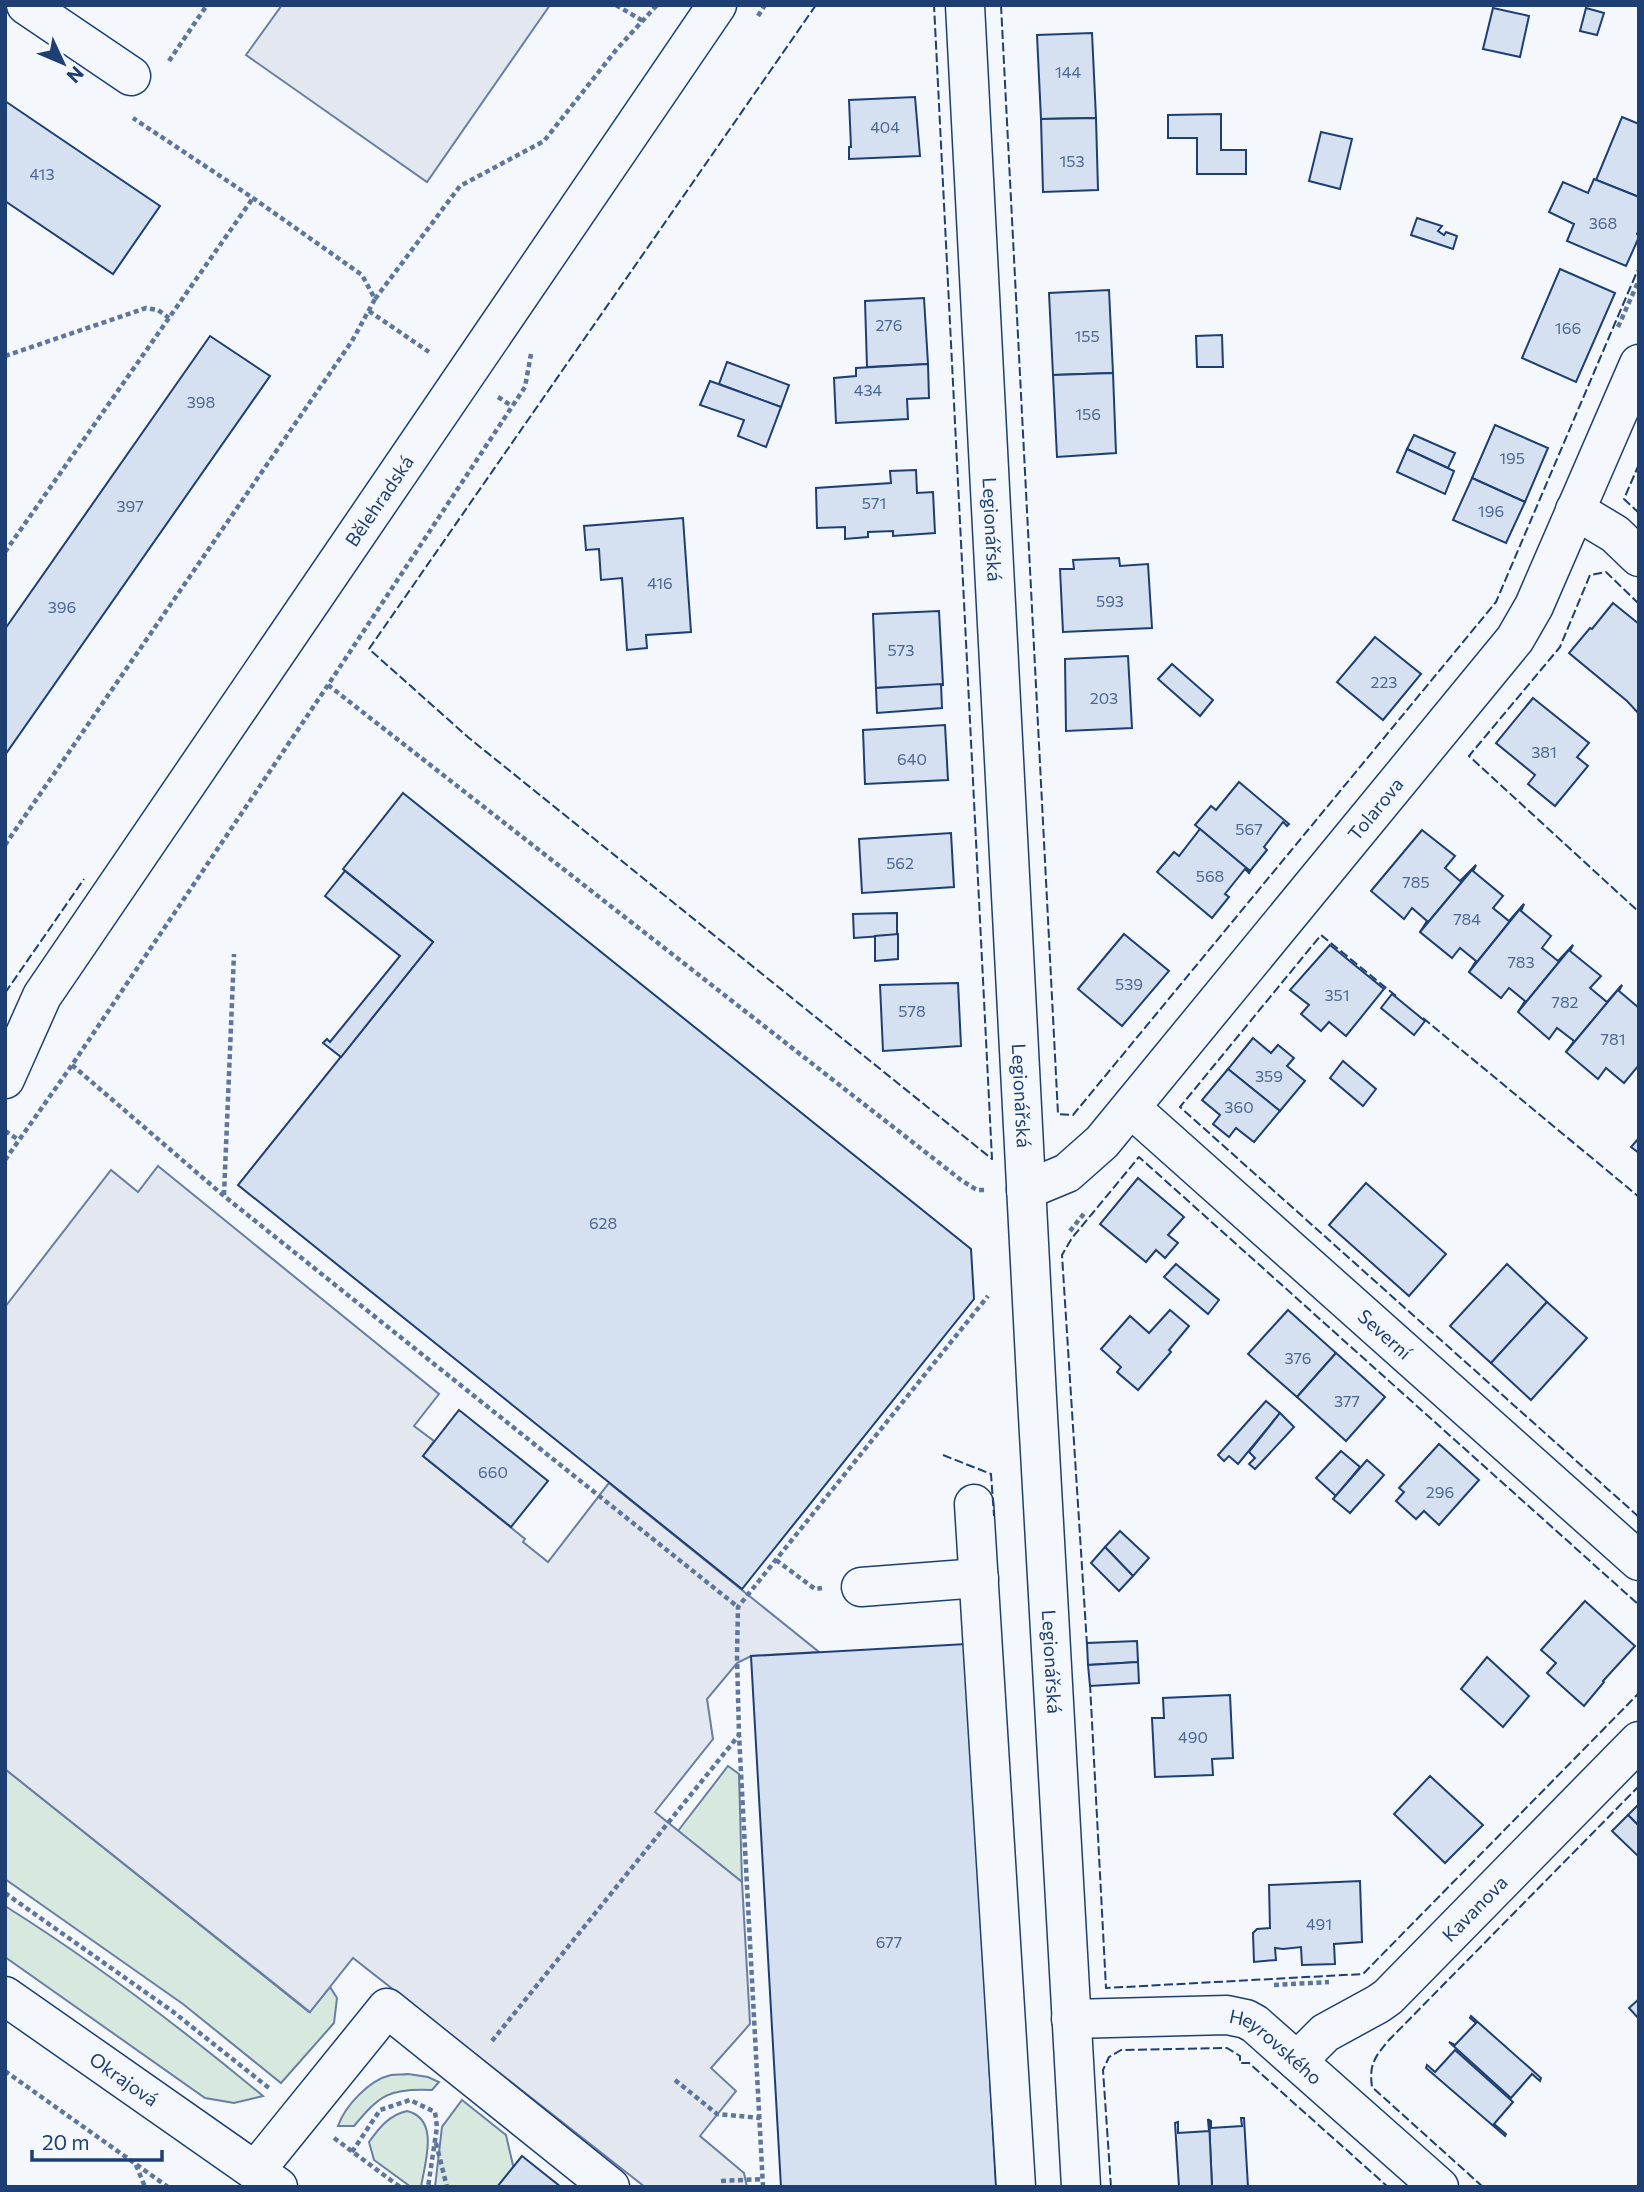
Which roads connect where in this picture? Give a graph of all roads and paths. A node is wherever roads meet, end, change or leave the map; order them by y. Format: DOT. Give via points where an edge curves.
graph roads {
  1 [pos="26,5"];
  2 [pos="617,5"];
  3 [pos="657,5"];
  4 [pos="717,5"];
  5 [pos="765,5"];
  6 [pos="965,5"];
  7 [pos="757,16"];
  8 [pos="643,21"];
  9 [pos="131,76"];
  10 [pos="131,116"];
  11 [pos="253,198"];
  12 [pos="1639,280"];
  13 [pos="375,299"];
  14 [pos="369,312"];
  15 [pos="169,318"];
  16 [pos="1617,330"];
  17 [pos="411,340"];
  18 [pos="531,353"];
  19 [pos="5,356"];
  20 [pos="1639,363"];
  21 [pos="1575,510"];
  22 [pos="5,552"];
  23 [pos="1639,557"];
  24 [pos="328,685"];
  25 [pos="5,845"];
  26 [pos="234,954"];
  27 [pos="42,996"];
  28 [pos="5,1033"];
  29 [pos="72,1065"];
  30 [pos="5,1079"];
  31 [pos="1131,1108"];
  32 [pos="5,1131"];
  33 [pos="19,1140"];
  34 [pos="5,1160"];
  35 [pos="1026,1189"];
  36 [pos="224,1196"];
  37 [pos="988,1296"];
  38 [pos="974,1504"];
  39 [pos="776,1560"];
  40 [pos="1639,1561"];
  41 [pos="979,1578"];
  42 [pos="861,1587"];
  43 [pos="738,1607"];
  44 [pos="739,1735"];
  45 [pos="1639,1741"];
  46 [pos="5,1893"];
  47 [pos="1341,1982"];
  48 [pos="1274,1985"];
  49 [pos="5,1996"];
  50 [pos="1071,2019"];
  51 [pos="1297,2061"];
  52 [pos="5,2071"];
  53 [pos="467,2073"];
  54 [pos="675,2080"];
  55 [pos="435,2112"];
  56 [pos="302,2113"];
  57 [pos="760,2118"];
  58 [pos="435,2139"];
  59 [pos="352,2152"];
  60 [pos="136,2164"];
  61 [pos="267,2179"];
  62 [pos="763,2179"];
  63 [pos="722,2181"];
  64 [pos="600,2183"];
  65 [pos="145,2187"];
  66 [pos="168,2187"];
  67 [pos="400,2187"];
  68 [pos="428,2187"];
  69 [pos="447,2187"];
  70 [pos="763,2187"];
  71 [pos="1016,2187"];
  72 [pos="1081,2187"];
  73 [pos="1439,2187"];
  1 -- 9 [label="street"];
  2 -- 8 [label="path"];
  3 -- 8 [label="path"];
  4 -- 27 [label="street, Bělehradská"];
  5 -- 7 [label="path"];
  6 -- 35 [label="street, Legionářská"];
  8 -- 13 [label="path" via="544,141 460,186"];
  10 -- 11 [label="path"];
  11 -- 13 [label="path" via="362,275"];
  11 -- 15 [label="path"];
  12 -- 16 [label="path"];
  13 -- 14 [label="path"];
  14 -- 17 [label="path"];
  14 -- 25 [label="path"];
  15 -- 19 [label="path" via="146,308"];
  15 -- 22 [label="path"];
  18 -- 24 [label="path" via="525,387"];
  20 -- 21 [label="street, Tolarova"];
  21 -- 23 [label="street" via="1615,534"];
  21 -- 31 [label="street, Tolarova" via="1515,639"];
  24 -- 29 [label="path"];
  24 -- 35 [label="path" via="961,1180 976,1190"];
  26 -- 36 [label="path"];
  27 -- 28 [label="street, Bělehradská"];
  27 -- 30 [label="street, Bělehradská"];
  29 -- 33 [label="path"];
  29 -- 36 [label="path"];
  31 -- 35 [label="street, Tolarova" via="1067,1173"];
  31 -- 40 [label="street, Severní"];
  32 -- 33 [label="path"];
  33 -- 34 [label="path"];
  35 -- 50 [label="street, Legionářská"];
  36 -- 43 [label="path"];
  37 -- 39 [label="path"];
  38 -- 41 [label="street"];
  39 -- 42 [label="path" via="815,1589"];
  39 -- 43 [label="path"];
  41 -- 42 [label="street"];
  41 -- 71 [label="street"];
  43 -- 44 [label="path"];
  44 -- 53 [label="path"];
  44 -- 57 [label="path"];
  45 -- 51 [label="street, Kavanova" via="1388,1997 1325,2034"];
  46 -- 56 [label="path" via="172,2011"];
  47 -- 48 [label="path"];
  49 -- 61 [label="street, Okrajová"];
  50 -- 51 [label="street, Heyrovského" via="1237,2017 1255,2024"];
  50 -- 72 [label="street, Legionářská"];
  51 -- 73 [label="street, Heyrovského"];
  52 -- 60 [label="path"];
  53 -- 55 [label="path"];
  53 -- 56 [label="street" via="387,2008"];
  53 -- 64 [label="street"];
  54 -- 57 [label="path" via="717,2114"];
  55 -- 58 [label="path"];
  55 -- 59 [label="path" via="410,2100 380,2110"];
  56 -- 59 [label="path"];
  56 -- 61 [label="street"];
  57 -- 62 [label="path"];
  58 -- 68 [label="path"];
  58 -- 69 [label="path"];
  59 -- 67 [label="path"];
  60 -- 65 [label="path"];
  60 -- 66 [label="path"];
  62 -- 63 [label="path"];
  62 -- 70 [label="path"];
}
